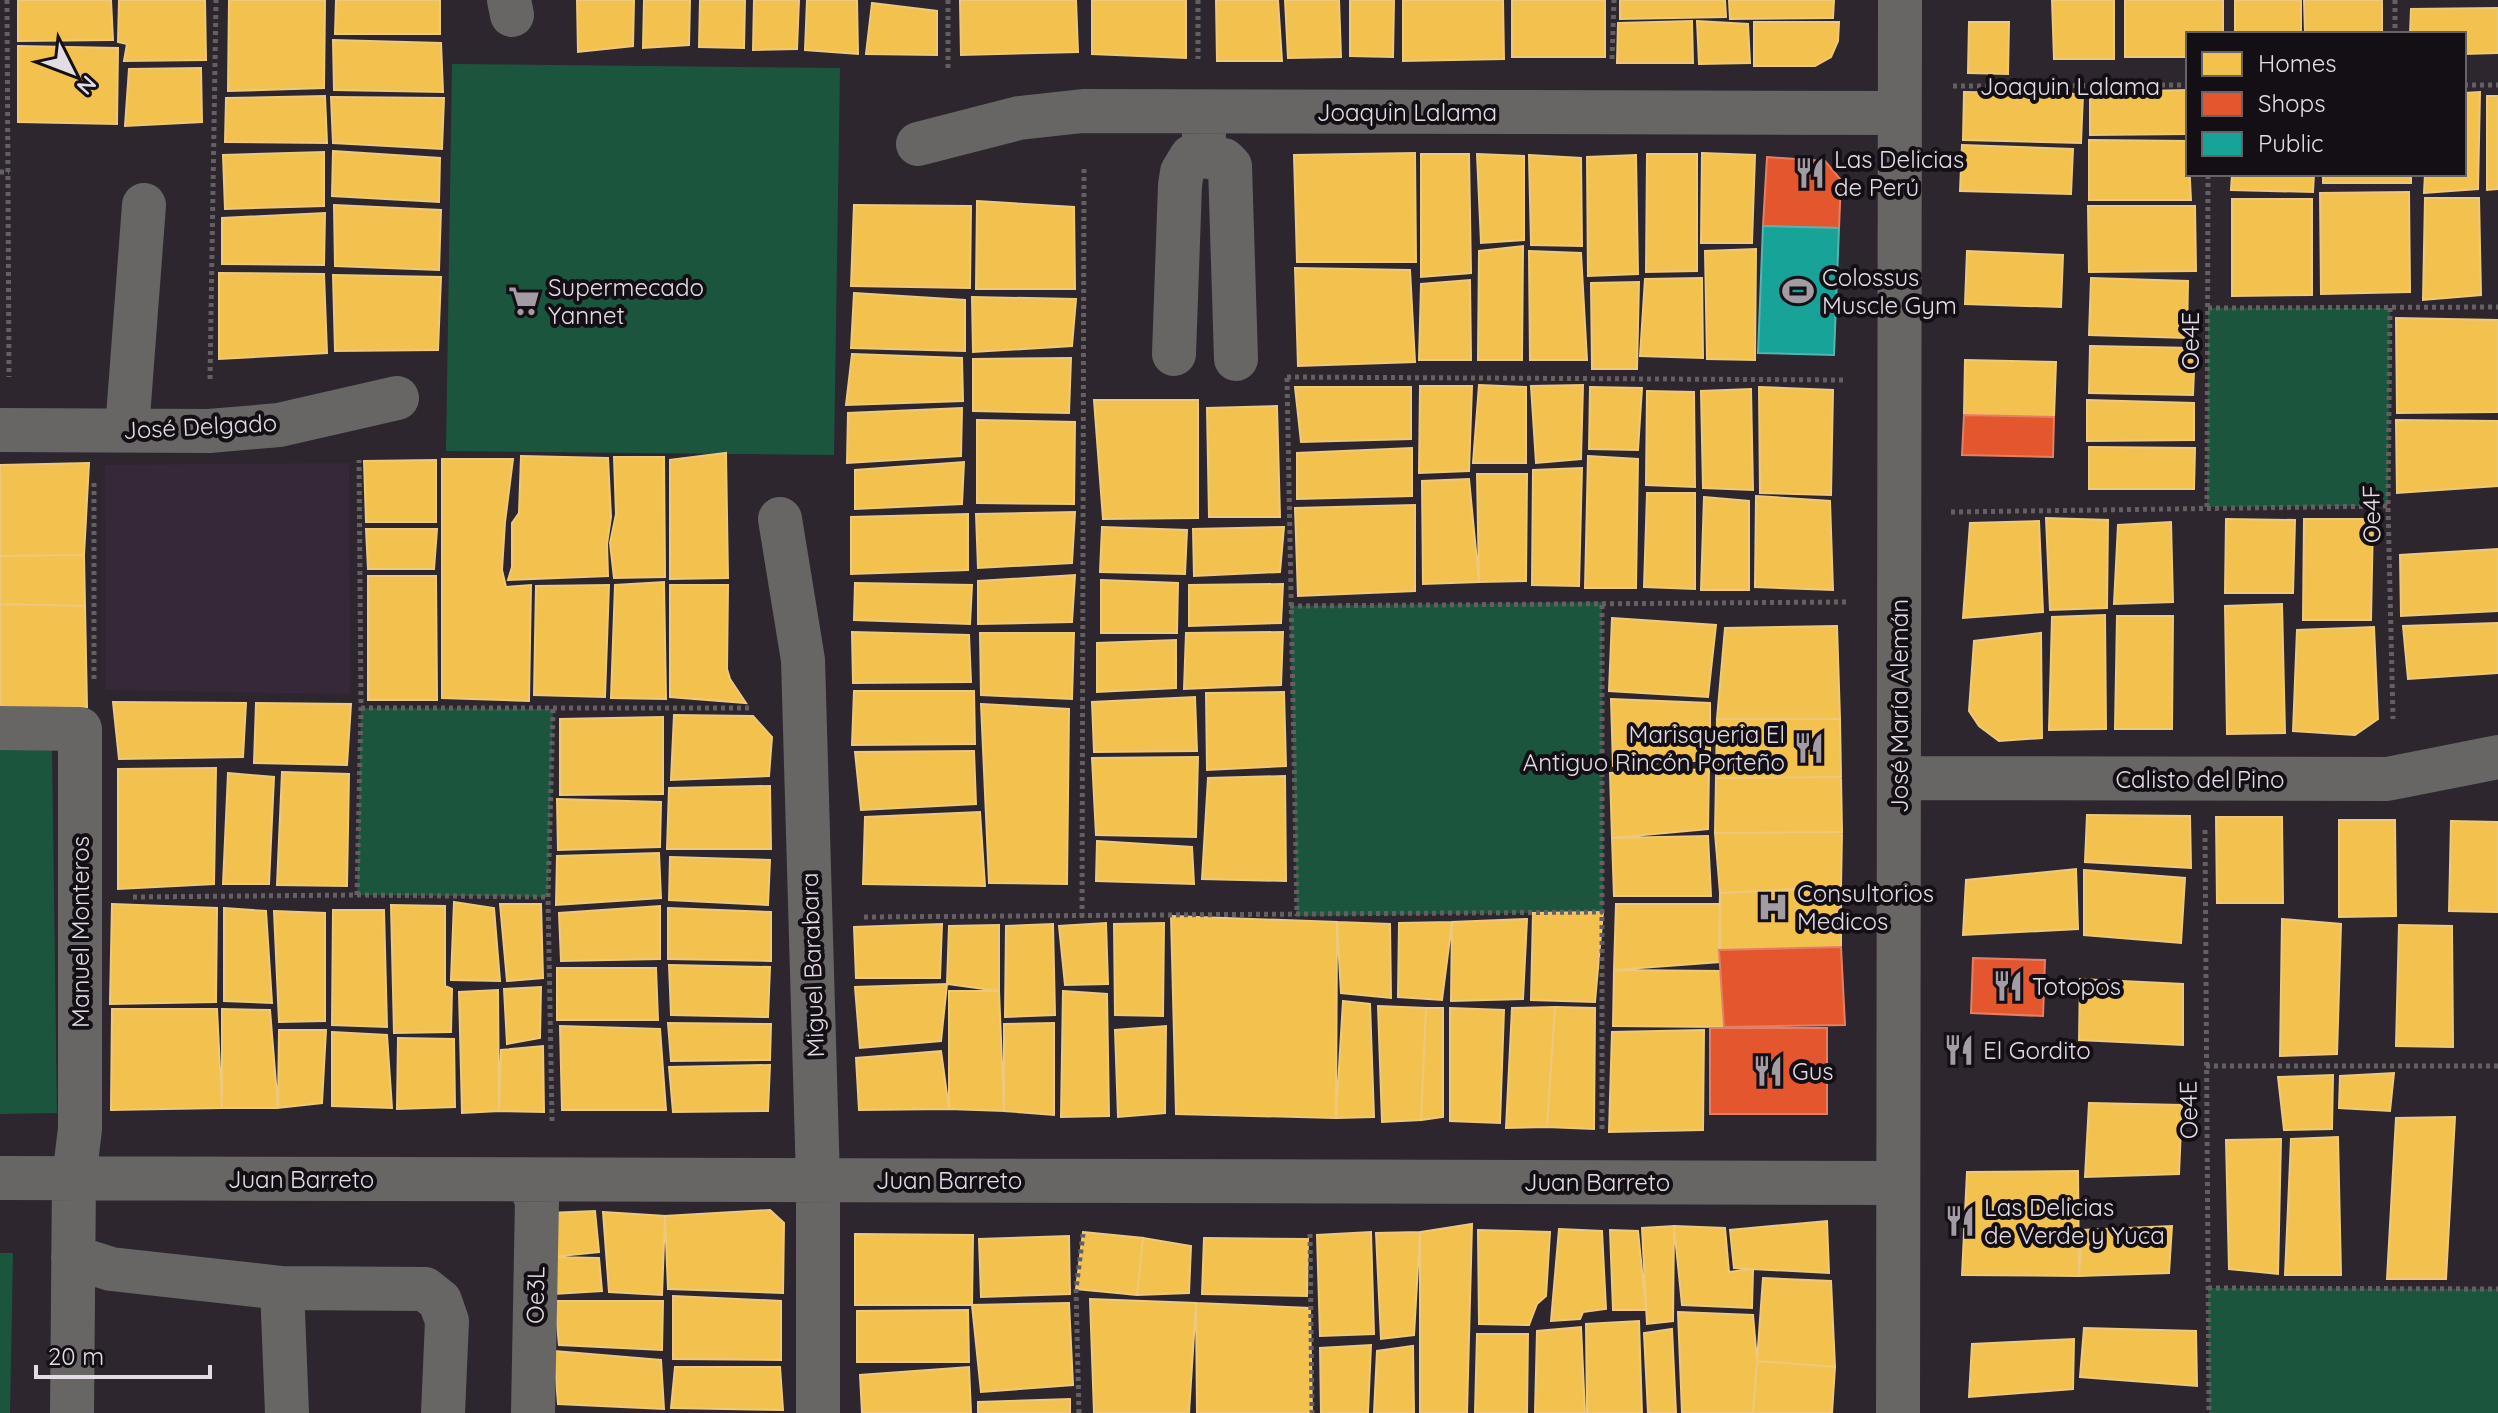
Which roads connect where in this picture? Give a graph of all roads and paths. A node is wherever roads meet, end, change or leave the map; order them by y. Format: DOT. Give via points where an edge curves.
graph roads {
  1 [pos="7,0"];
  2 [pos="216,0"];
  3 [pos="948,0"];
  4 [pos="1198,0"];
  5 [pos="1614,0"];
  6 [pos="1900,0"];
  7 [pos="2395,0"];
  8 [pos="2395,32"];
  9 [pos="948,68"];
  10 [pos="1198,68"];
  11 [pos="1611,68"];
  12 [pos="2186,85"];
  13 [pos="2466,85"];
  14 [pos="2498,85"];
  15 [pos="1951,86"];
  16 [pos="1205,112"];
  17 [pos="1900,113"];
  18 [pos="918,144"];
  19 [pos="1203,156"];
  20 [pos="1084,167"];
  21 [pos="0,172"];
  22 [pos="9,172"];
  23 [pos="2208,176"];
  24 [pos="144,205"];
  25 [pos="2498,307"];
  26 [pos="2208,308"];
  27 [pos="2390,308"];
  28 [pos="1174,354"];
  29 [pos="1236,359"];
  30 [pos="1287,362"];
  31 [pos="1287,377"];
  32 [pos="1846,380"];
  33 [pos="210,392"];
  34 [pos="397,398"];
  35 [pos="4,410"];
  36 [pos="127,430"];
  37 [pos="359,452"];
  38 [pos="94,473"];
  39 [pos="2388,506"];
  40 [pos="2207,507"];
  41 [pos="1951,512"];
  42 [pos="780,519"];
  43 [pos="1602,602"];
  44 [pos="1846,602"];
  45 [pos="1290,606"];
  46 [pos="361,708"];
  47 [pos="757,708"];
  48 [pos="553,709"];
  49 [pos="2393,719"];
  50 [pos="0,728"];
  51 [pos="80,729"];
  52 [pos="2498,757"];
  53 [pos="1899,778"];
  54 [pos="2205,822"];
  55 [pos="357,895"];
  56 [pos="79,897"];
  57 [pos="548,897"];
  58 [pos="1603,912"];
  59 [pos="1297,916"];
  60 [pos="861,917"];
  61 [pos="1082,917"];
  62 [pos="2206,1066"];
  63 [pos="2498,1066"];
  64 [pos="552,1121"];
  65 [pos="1602,1139"];
  66 [pos="0,1178"];
  67 [pos="74,1178"];
  68 [pos="527,1180"];
  69 [pos="818,1180"];
  70 [pos="1898,1183"];
  71 [pos="1312,1226"];
  72 [pos="1083,1232"];
  73 [pos="73,1257"];
  74 [pos="282,1288"];
  75 [pos="2208,1288"];
  76 [pos="2498,1289"];
  77 [pos="72,1413"];
  78 [pos="287,1413"];
  79 [pos="443,1413"];
  80 [pos="533,1413"];
  81 [pos="818,1413"];
  82 [pos="1079,1413"];
  83 [pos="1312,1413"];
  84 [pos="1898,1413"];
  85 [pos="2209,1413"];
  1 -- 22 [label="path"];
  2 -- 33 [label="path"];
  3 -- 9 [label="path"];
  4 -- 10 [label="path"];
  5 -- 11 [label="path"];
  6 -- 17 [label="street, José María Alemán"];
  7 -- 8 [label="path"];
  12 -- 15 [label="path, Joaquin Lalama"];
  13 -- 14 [label="path"];
  16 -- 17 [label="street, Joaquin Lalama"];
  16 -- 18 [label="street, Joaquin Lalama" via="1083,111 1019,118"];
  16 -- 19 [label="street"];
  17 -- 53 [label="street, José María Alemán"];
  19 -- 28 [label="street" via="1191,157 1182,172"];
  19 -- 29 [label="street" via="1230,166"];
  20 -- 61 [label="path"];
  21 -- 22 [label="path"];
  22 -- 35 [label="path"];
  23 -- 26 [label="path, Oe4E"];
  24 -- 36 [label="street"];
  25 -- 27 [label="path"];
  26 -- 27 [label="path"];
  26 -- 40 [label="path, Oe4E"];
  27 -- 39 [label="path, Oe4F"];
  30 -- 31 [label="path"];
  31 -- 32 [label="path"];
  31 -- 45 [label="path"];
  34 -- 36 [label="street, José Delgado" via="279,425"];
  35 -- 36 [label="street, José Delgado"];
  37 -- 46 [label="path"];
  38 -- 51 [label="path" via="94,718"];
  39 -- 40 [label="path"];
  39 -- 49 [label="path, Oe4F"];
  40 -- 41 [label="path"];
  42 -- 69 [label="street, Miguel Barabara" via="803,660"];
  43 -- 44 [label="path"];
  43 -- 45 [label="path"];
  43 -- 58 [label="path"];
  45 -- 59 [label="path"];
  46 -- 48 [label="path"];
  46 -- 55 [label="path"];
  47 -- 48 [label="path"];
  48 -- 57 [label="path"];
  50 -- 51 [label="street"];
  51 -- 56 [label="street, Manuel Monteros"];
  52 -- 53 [label="street, Calisto del Pino" via="2387,779"];
  53 -- 70 [label="street, José María Alemán"];
  54 -- 62 [label="path, Oe4E"];
  55 -- 56 [label="path"];
  55 -- 57 [label="path"];
  56 -- 67 [label="street, Manuel Monteros" via="80,1129"];
  57 -- 64 [label="path"];
  58 -- 59 [label="path"];
  58 -- 65 [label="path"];
  59 -- 61 [label="path"];
  60 -- 61 [label="path"];
  62 -- 63 [label="path"];
  62 -- 75 [label="path, Oe4E"];
  66 -- 67 [label="street, Juan Barreto"];
  67 -- 68 [label="street, Juan Barreto"];
  67 -- 73 [label="street, Manuel Monteros"];
  68 -- 69 [label="street, Juan Barreto"];
  68 -- 80 [label="street, Oe3L" via="537,1200"];
  69 -- 70 [label="street, Juan Barreto"];
  69 -- 81 [label="street, Miguel Barabara"];
  70 -- 84 [label="street, José María Alemán"];
  71 -- 83 [label="path"];
  72 -- 82 [label="path" via="1076,1289"];
  73 -- 74 [label="street" via="111,1269"];
  73 -- 77 [label="street, Manuel Monteros"];
  74 -- 78 [label="street"];
  74 -- 79 [label="street" via="425,1289 440,1301 447,1321"];
  75 -- 76 [label="path"];
  75 -- 85 [label="path, Oe4E"];
}
